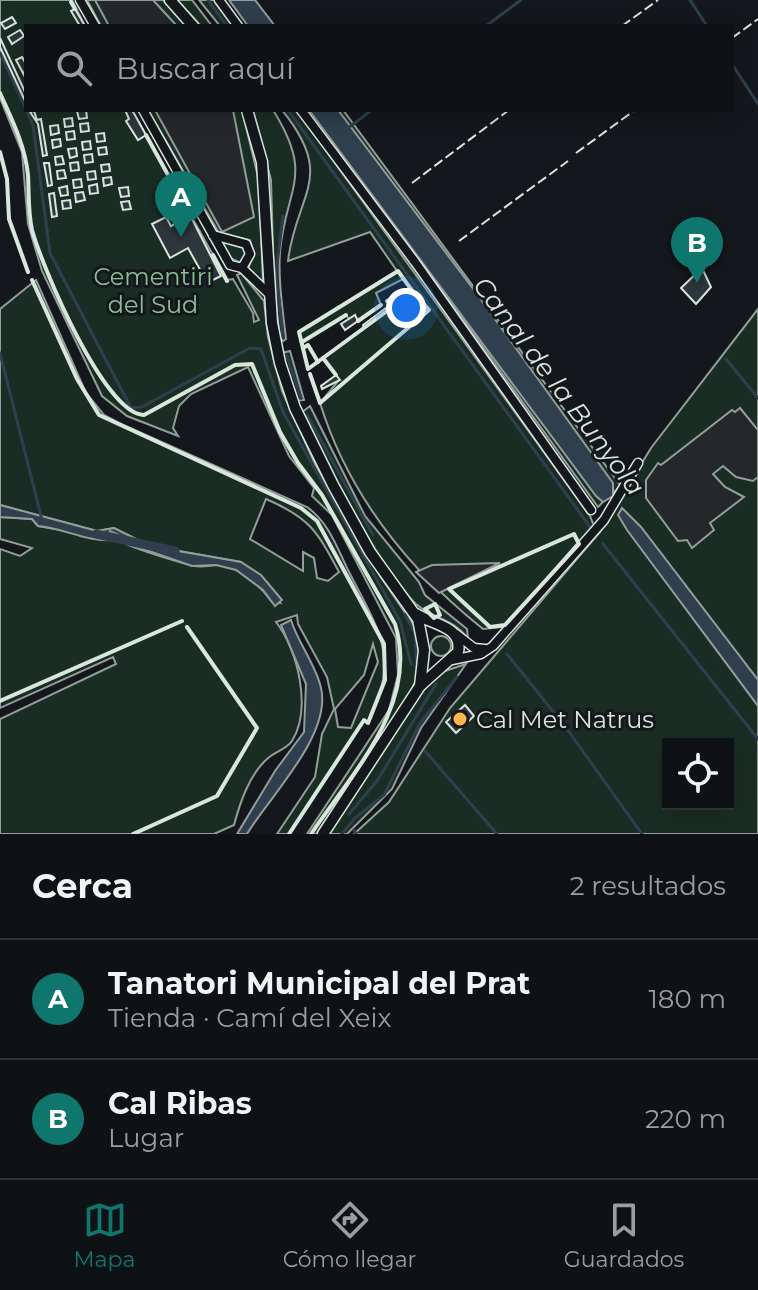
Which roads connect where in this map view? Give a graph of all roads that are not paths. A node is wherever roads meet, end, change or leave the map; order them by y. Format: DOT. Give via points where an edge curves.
graph roads {
  1 [pos="80,0"];
  2 [pos="170,0"];
  3 [pos="219,0"];
  4 [pos="94,24"];
  5 [pos="191,24"];
  6 [pos="237,24"];
  7 [pos="144,112"];
  8 [pos="248,112"];
  9 [pos="302,112"];
  10 [pos="213,235"];
  11 [pos="242,268"];
  12 [pos="270,295"];
  13 [pos="638,463"];
  14 [pos="591,510"];
  15 [pos="416,614"];
  16 [pos="450,630"];
  17 [pos="493,646"];
  18 [pos="424,647"];
  19 [pos="450,661"];
  20 [pos="420,686"];
  21 [pos="323,834"];
  1 -- 4 [label="street"];
  2 -- 5 [label="street"];
  3 -- 6 [label="street"];
  7 -- 10 [label="street"];
  8 -- 12 [label="street" via="264,174"];
  9 -- 14 [label="street"];
  10 -- 11 [label="street" via="230,265"];
  10 -- 11 [label="street" via="246,244 250,254"];
  11 -- 12 [label="street"];
  12 -- 15 [label="street" via="280,363 304,429 370,552"];
  13 -- 17 [label="street" via="606,516"];
  15 -- 16 [label="street"];
  15 -- 18 [label="street"];
  16 -- 17 [label="street" via="474,648"];
  16 -- 18 [label="street" via="430,631"];
  16 -- 19 [label="street" via="460,647"];
  17 -- 19 [label="street"];
  18 -- 19 [label="street" via="433,662"];
  18 -- 20 [label="street"];
  19 -- 20 [label="street"];
  20 -- 21 [label="street"];
}
